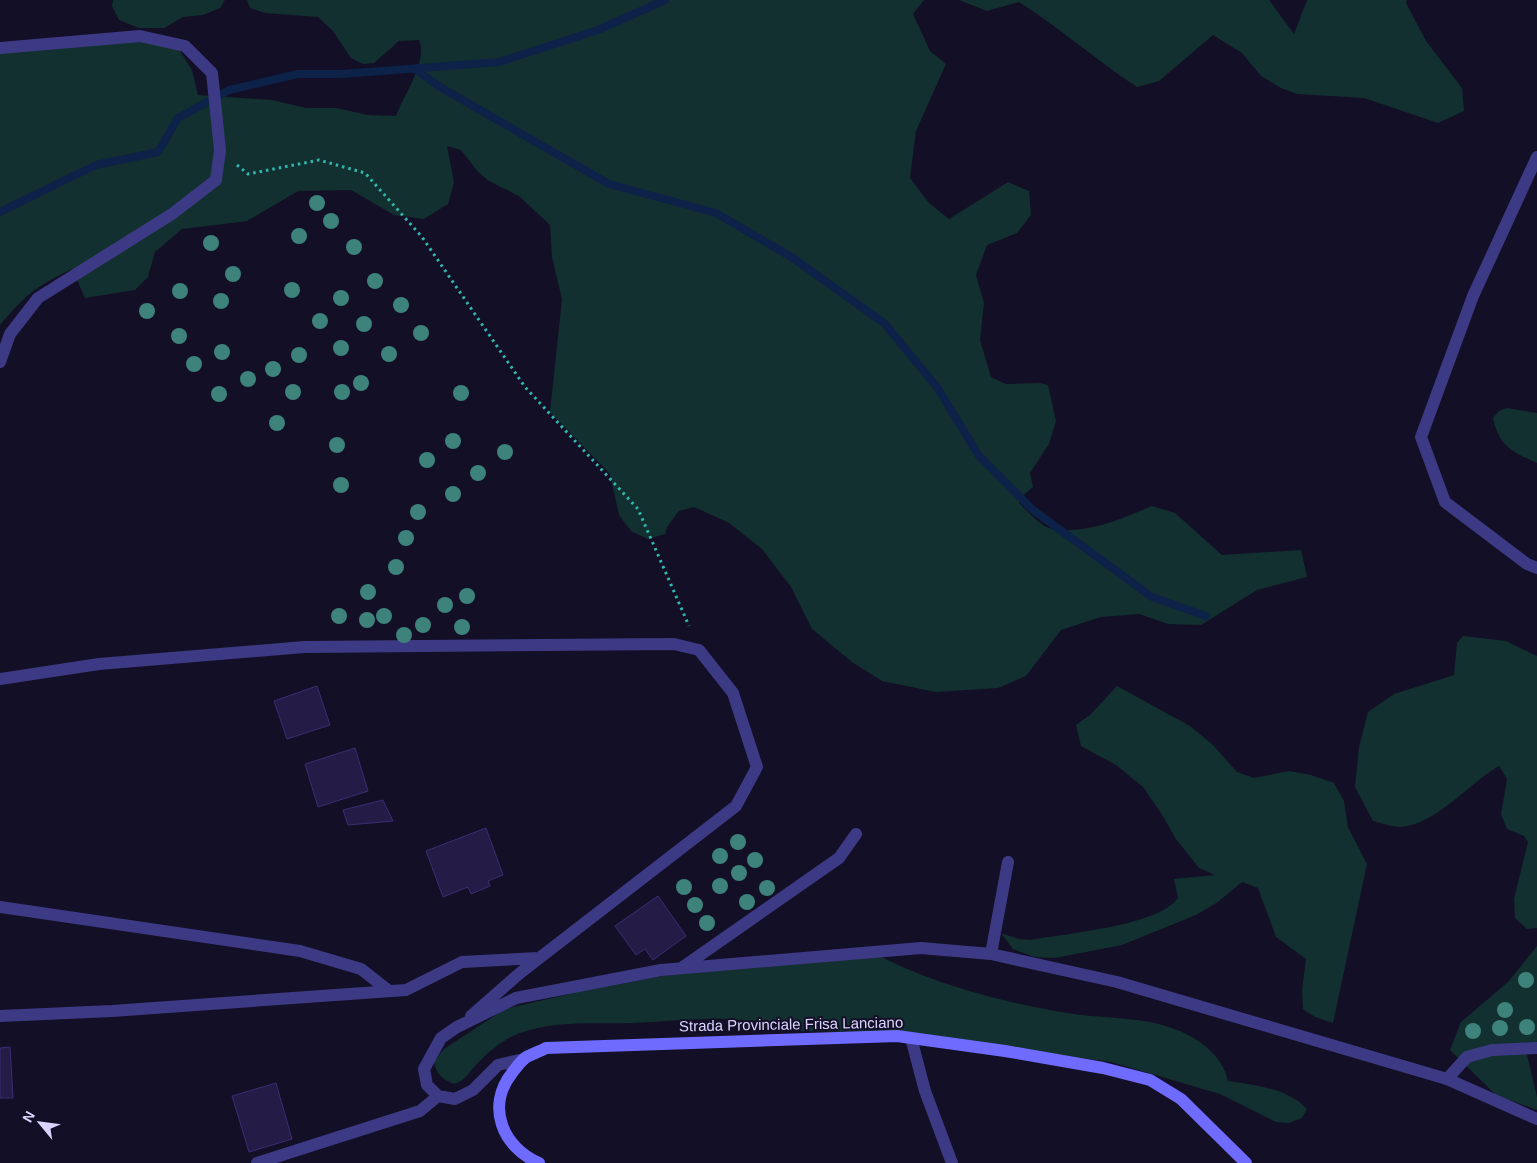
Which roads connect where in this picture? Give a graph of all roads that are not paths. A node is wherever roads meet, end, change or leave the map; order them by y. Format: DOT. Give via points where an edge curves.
graph roads {
  1 [pos="0,48"];
  2 [pos="1537,157"];
  3 [pos="0,362"];
  4 [pos="1537,568"];
  5 [pos="0,679"];
  6 [pos="856,834"];
  7 [pos="1008,862"];
  8 [pos="0,907"];
  9 [pos="991,954"];
  10 [pos="540,958"];
  11 [pos="682,968"];
  12 [pos="389,991"];
  13 [pos="0,1016"];
  14 [pos="457,1027"];
  15 [pos="911,1038"];
  16 [pos="1537,1048"];
  17 [pos="524,1059"];
  18 [pos="1447,1079"];
  19 [pos="438,1096"];
  20 [pos="1537,1120"];
  21 [pos="257,1163"];
  22 [pos="539,1163"];
  23 [pos="952,1163"];
  24 [pos="1246,1163"];
  1 -- 3 [label="street" via="140,36 186,46 212,73 220,150 216,180 172,214 38,298 10,334"];
  2 -- 4 [label="street" via="1473,296 1421,437 1445,502 1527,564"];
  5 -- 10 [label="street" via="99,664 304,647 674,644 699,650 733,693 757,767 736,806"];
  6 -- 11 [label="street" via="839,858"];
  7 -- 9 [label="street"];
  8 -- 12 [label="street" via="300,951 361,969"];
  9 -- 11 [label="street" via="921,948"];
  9 -- 18 [label="street" via="1117,982"];
  10 -- 12 [label="street" via="462,962 406,990"];
  10 -- 14 [label="street"];
  11 -- 14 [label="street" via="516,998"];
  12 -- 13 [label="street"];
  14 -- 19 [label="street" via="441,1038 424,1069 427,1085"];
  15 -- 17 [label="street, Strada Provinciale Frisa Lanciano" via="573,1046 546,1048"];
  15 -- 23 [label="street" via="925,1091"];
  15 -- 24 [label="street, Strada Provinciale Frisa Lanciano" via="1093,1066 1150,1080 1181,1099"];
  16 -- 18 [label="street" via="1492,1050 1467,1058"];
  17 -- 19 [label="street" via="498,1066 473,1090 455,1099"];
  17 -- 22 [label="street, Strada Provinciale Frisa Lanciano" via="504,1084 499,1106 505,1136 525,1157"];
  18 -- 20 [label="street"];
  19 -- 21 [label="street" via="420,1112"];
}
